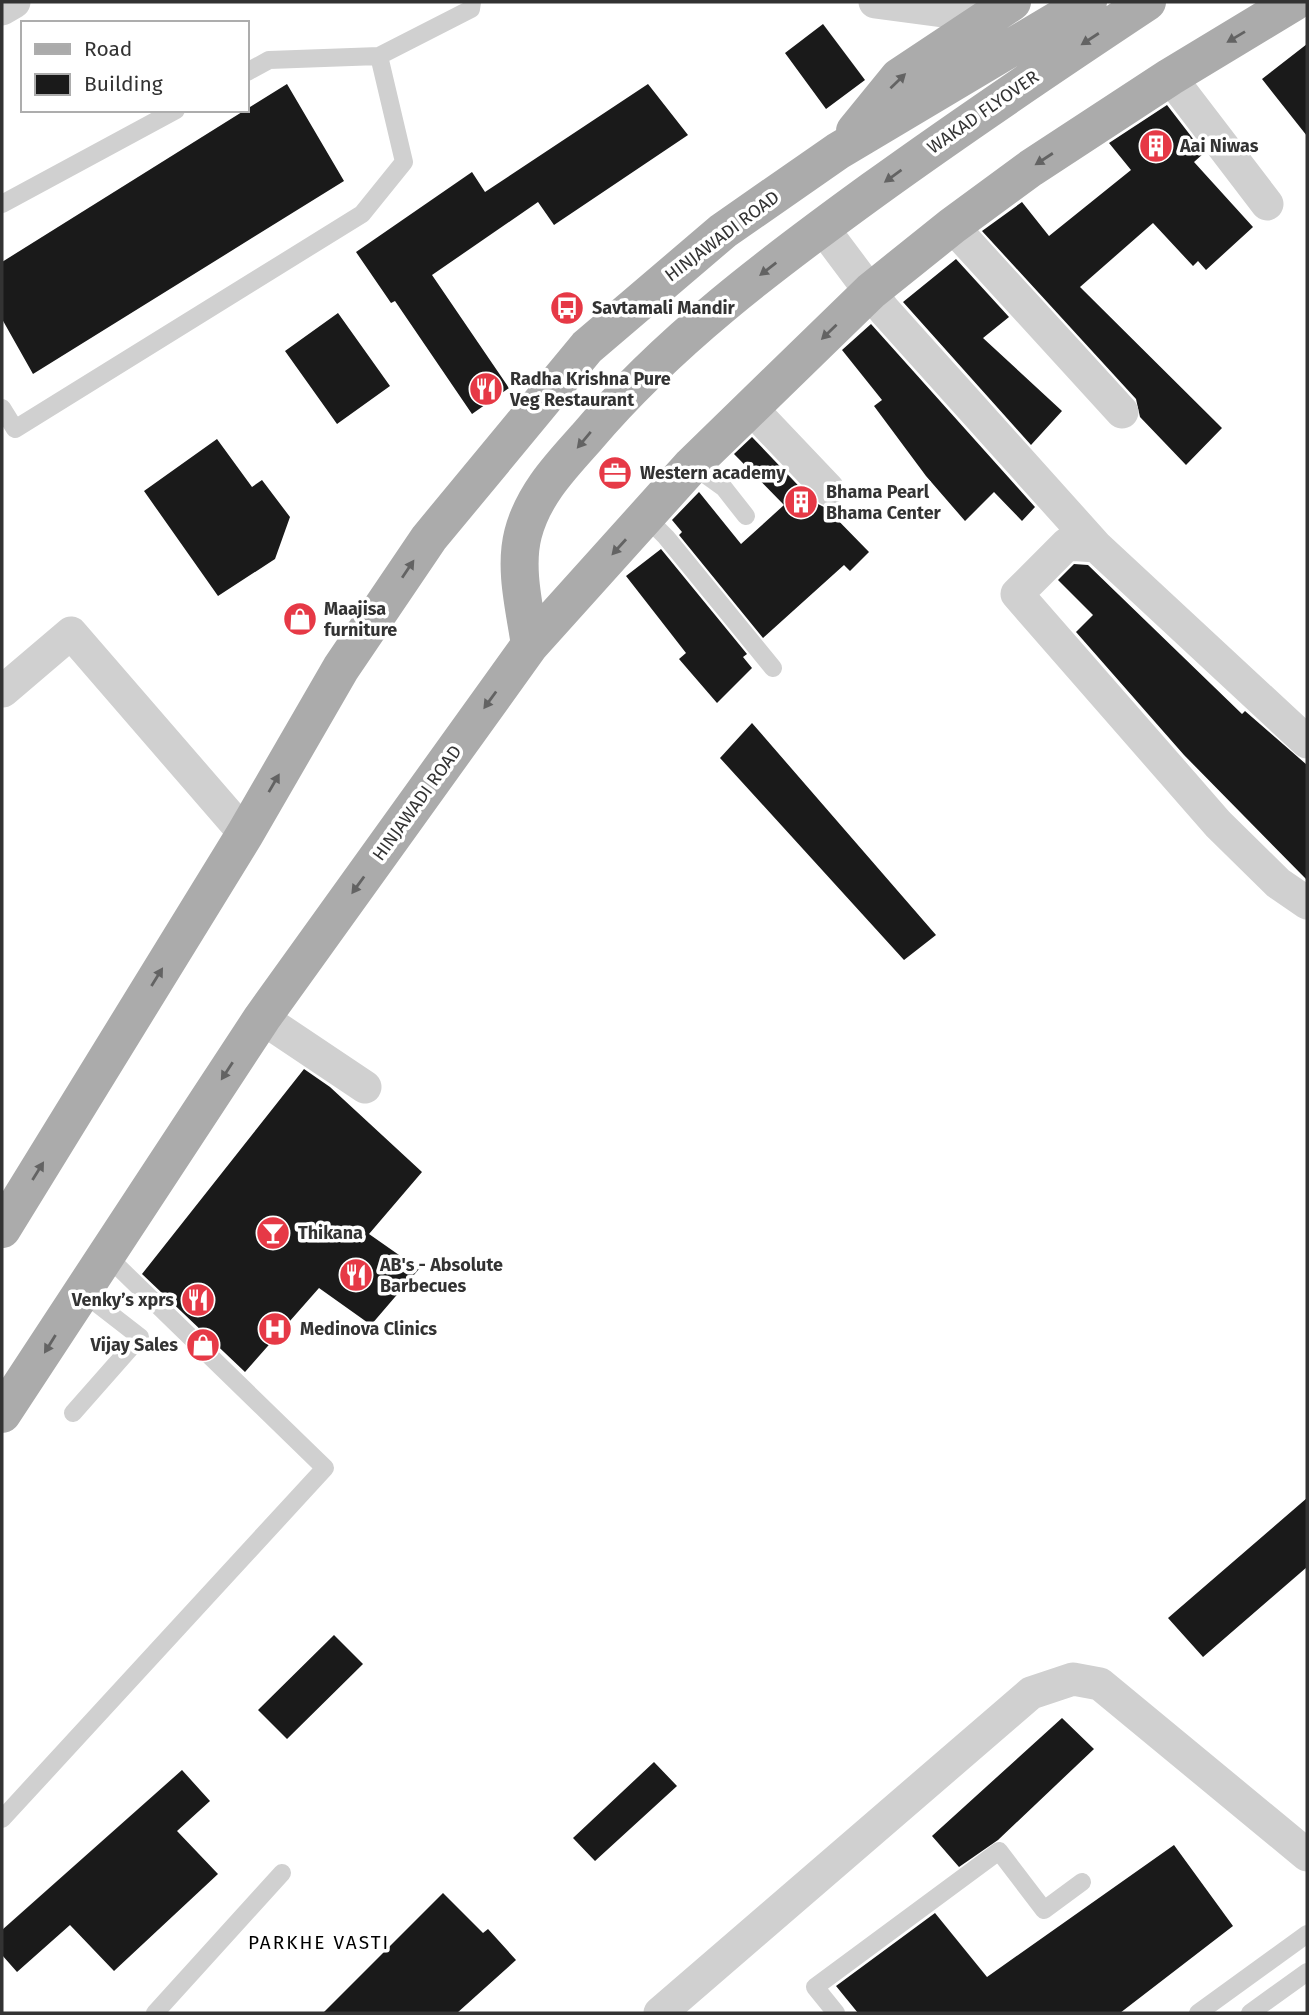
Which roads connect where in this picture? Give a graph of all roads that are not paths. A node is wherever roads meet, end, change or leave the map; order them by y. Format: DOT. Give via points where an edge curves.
graph roads {
  1 [pos="14,2"];
  2 [pos="472,2"];
  3 [pos="875,2"];
  4 [pos="1088,2"];
  5 [pos="1147,2"];
  6 [pos="1294,2"];
  7 [pos="2,9"];
  8 [pos="1000,9"];
  9 [pos="379,56"];
  10 [pos="248,71"];
  11 [pos="1170,77"];
  12 [pos="998,79"];
  13 [pos="172,112"];
  14 [pos="838,152"];
  15 [pos="2,204"];
  16 [pos="1267,204"];
  17 [pos="952,226"];
  18 [pos="822,227"];
  19 [pos="871,291"];
  20 [pos="750,407"];
  21 [pos="2,408"];
  22 [pos="1122,412"];
  23 [pos="692,465"];
  24 [pos="828,489"];
  25 [pos="746,516"];
  26 [pos="646,517"];
  27 [pos="1096,546"];
  28 [pos="530,645"];
  29 [pos="774,668"];
  30 [pos="2,684"];
  31 [pos="2,694"];
  32 [pos="1307,742"];
  33 [pos="245,834"];
  34 [pos="1307,903"];
  35 [pos="262,1018"];
  36 [pos="365,1087"];
  37 [pos="2,1229"];
  38 [pos="106,1255"];
  39 [pos="82,1292"];
  40 [pos="2,1413"];
  41 [pos="73,1413"];
  42 [pos="2,1819"];
  43 [pos="1307,1855"];
  44 [pos="282,1873"];
  45 [pos="1082,1882"];
  46 [pos="1307,1934"];
  47 [pos="1307,1972"];
  48 [pos="155,2013"];
  49 [pos="660,2013"];
  50 [pos="836,2013"];
  51 [pos="1198,2013"];
  52 [pos="1250,2013"];
  1 -- 7 [label="street"];
  2 -- 9 [label="lane" via="471,9"];
  3 -- 8 [label="street"];
  4 -- 12 [label="main road, WAKAD FLYOVER"];
  5 -- 12 [label="main road, WAKAD FLYOVER, one-way"];
  6 -- 11 [label="main road, HINJAWADI ROAD, one-way"];
  14 -- 8 [label="main road, one-way" via="899,78"];
  9 -- 10 [label="lane" via="269,60"];
  9 -- 21 [label="lane" via="404,162 362,214 15,429"];
  11 -- 16 [label="street"];
  11 -- 17 [label="main road, HINJAWADI ROAD, one-way"];
  12 -- 14 [label="main road, WAKAD FLYOVER"];
  12 -- 18 [label="main road, WAKAD FLYOVER, one-way"];
  13 -- 15 [label="lane"];
  33 -- 14 [label="main road, HINJAWADI ROAD, one-way" via="341,668 429,538 587,347 723,231"];
  17 -- 19 [label="main road, HINJAWADI ROAD"];
  17 -- 22 [label="street"];
  18 -- 19 [label="street"];
  18 -- 28 [label="main road, one-way" via="716,309 622,395 545,485 523,535 521,577"];
  19 -- 20 [label="main road, HINJAWADI ROAD, one-way"];
  19 -- 27 [label="street"];
  20 -- 23 [label="main road, HINJAWADI ROAD"];
  20 -- 24 [label="street"];
  23 -- 25 [label="lane" via="724,488"];
  23 -- 26 [label="main road, HINJAWADI ROAD"];
  26 -- 28 [label="main road, HINJAWADI ROAD, one-way"];
  26 -- 29 [label="lane"];
  27 -- 32 [label="street"];
  27 -- 34 [label="street" via="1067,544 1017,594 1217,824 1278,883"];
  28 -- 35 [label="main road, HINJAWADI ROAD, one-way"];
  30 -- 31 [label="street"];
  31 -- 33 [label="street" via="71,634"];
  37 -- 33 [label="main road, HINJAWADI ROAD, one-way"];
  35 -- 36 [label="street"];
  35 -- 38 [label="main road, HINJAWADI ROAD, one-way"];
  38 -- 39 [label="main road, HINJAWADI ROAD"];
  38 -- 42 [label="lane" via="325,1468"];
  39 -- 40 [label="main road, HINJAWADI ROAD, one-way"];
  39 -- 41 [label="lane" via="140,1337"];
  43 -- 49 [label="street" via="1100,1684 1073,1679 1031,1693"];
  44 -- 48 [label="lane"];
  45 -- 50 [label="lane" via="1044,1910 999,1851 815,1987"];
  46 -- 51 [label="lane"];
  47 -- 52 [label="lane"];
}
